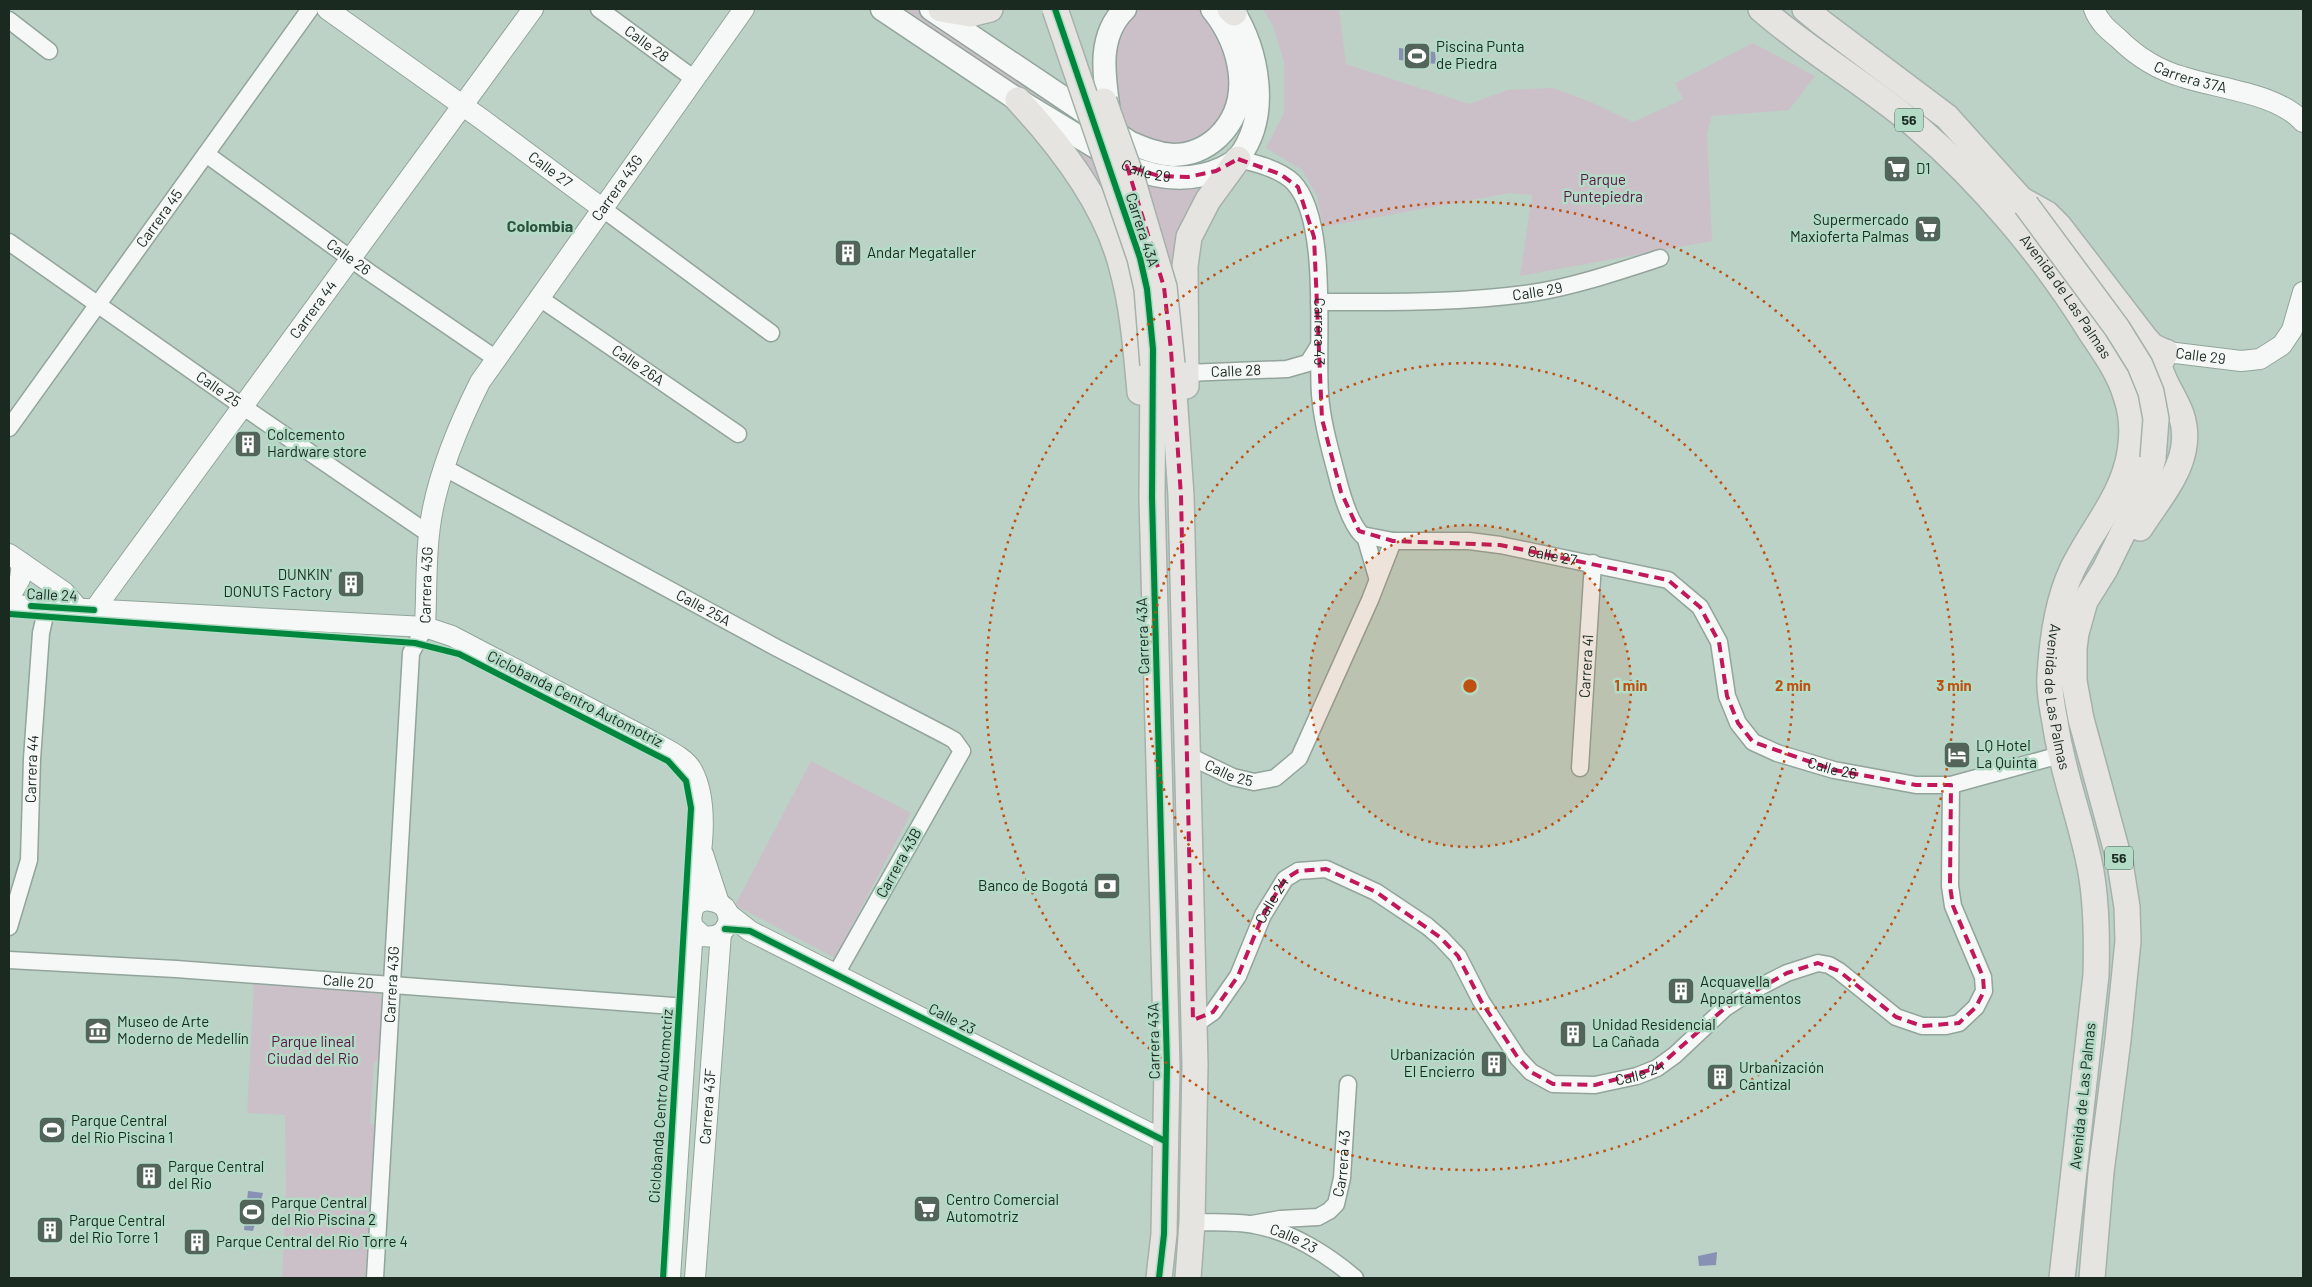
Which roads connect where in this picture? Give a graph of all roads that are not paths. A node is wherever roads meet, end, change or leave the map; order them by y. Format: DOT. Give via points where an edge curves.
graph roads {
  1 [pos="310,9"];
  2 [pos="327,9"];
  3 [pos="533,9"];
  4 [pos="599,9"];
  5 [pos="744,9"];
  6 [pos="882,9"];
  7 [pos="931,9"];
  8 [pos="941,9"];
  9 [pos="990,9"];
  10 [pos="1055,9"];
  11 [pos="1072,9"];
  12 [pos="1761,9"];
  13 [pos="1805,9"];
  14 [pos="2094,9"];
  15 [pos="1228,10"];
  16 [pos="1119,17"];
  17 [pos="9,20"];
  18 [pos="48,50"];
  19 [pos="693,78"];
  20 [pos="1018,100"];
  21 [pos="462,107"];
  22 [pos="1110,118"];
  23 [pos="2303,122"];
  24 [pos="206,154"];
  25 [pos="1238,159"];
  26 [pos="2024,202"];
  27 [pos="603,209"];
  28 [pos="9,242"];
  29 [pos="351,258"];
  30 [pos="1660,258"];
  31 [pos="2303,292"];
  32 [pos="538,297"];
  33 [pos="1319,302"];
  34 [pos="98,304"];
  35 [pos="771,333"];
  36 [pos="2097,341"];
  37 [pos="1318,348"];
  38 [pos="2164,352"];
  39 [pos="495,358"];
  40 [pos="1171,367"];
  41 [pos="1287,369"];
  42 [pos="1320,393"];
  43 [pos="242,406"];
  44 [pos="2179,406"];
  45 [pos="2132,424"];
  46 [pos="9,428"];
  47 [pos="738,434"];
  48 [pos="444,468"];
  49 [pos="1152,498"];
  50 [pos="429,534"];
  51 [pos="1365,536"];
  52 [pos="1392,541"];
  53 [pos="15,558"];
  54 [pos="1593,563"];
  55 [pos="1377,577"];
  56 [pos="9,598"];
  57 [pos="9,606"];
  58 [pos="47,607"];
  59 [pos="1700,607"];
  60 [pos="86,609"];
  61 [pos="425,628"];
  62 [pos="2074,681"];
  63 [pos="962,751"];
  64 [pos="1187,755"];
  65 [pos="2060,755"];
  66 [pos="1580,768"];
  67 [pos="692,769"];
  68 [pos="1951,785"];
  69 [pos="702,852"];
  70 [pos="692,920"];
  71 [pos="723,920"];
  72 [pos="9,927"];
  73 [pos="9,960"];
  74 [pos="836,974"];
  75 [pos="393,986"];
  76 [pos="686,1007"];
  77 [pos="1193,1020"];
  78 [pos="1348,1084"];
  79 [pos="1165,1142"];
  80 [pos="1303,1219"];
  81 [pos="1192,1222"];
  82 [pos="1252,1224"];
  83 [pos="1290,1237"];
  84 [pos="1158,1274"];
  85 [pos="374,1278"];
  86 [pos="670,1278"];
  87 [pos="696,1278"];
  88 [pos="1188,1278"];
  89 [pos="1355,1278"];
  90 [pos="2062,1278"];
  91 [pos="2092,1278"];
  1 -- 24 [label="street, Carrera 45"];
  2 -- 21 [label="street, Calle 27"];
  3 -- 21 [label="street, Carrera 44"];
  4 -- 19 [label="street, Calle 28"];
  5 -- 19 [label="street, Carrera 43G"];
  6 -- 20 [label="main road, Calle 29"];
  7 -- 15 [label="main road, Calle 29" via="1129,142 1172,155 1198,151 1211,144 1232,120 1238,106 1238,60 1224,26"];
  8 -- 9 [label="main road" via="970,14"];
  10 -- 40 [label="main road, Carrera 43A, bridge" via="1140,258"];
  11 -- 22 [label="main road, Carrera 43A, bridge"];
  12 -- 36 [label="main road, Avenida de Las Palmas / 56" via="1937,144 2036,254"];
  13 -- 26 [label="main road, Avenida de Las Palmas / 56" via="1947,117"];
  14 -- 23 [label="street, Carrera 37A" via="2099,20 2123,44 2148,62 2181,77 2277,103"];
  15 -- 25 [label="main road, Calle 29" via="1250,48 1257,88 1252,128"];
  16 -- 22 [label="main road, bridge" via="1106,43 1104,63"];
  17 -- 18 [label="street"];
  19 -- 27 [label="street, Carrera 43G"];
  20 -- 25 [label="main road, Calle 29" via="1120,162 1144,173 1175,178 1203,175"];
  20 -- 49 [label="main road" via="1078,176 1106,224 1121,262 1131,306"];
  21 -- 27 [label="street, Calle 27"];
  21 -- 29 [label="street, Carrera 44"];
  22 -- 40 [label="main road, Carrera 43A, bridge" via="1164,287"];
  24 -- 29 [label="street, Calle 26"];
  24 -- 34 [label="street, Carrera 45"];
  25 -- 33 [label="street, Carrera 43" via="1280,174 1292,180 1298,188 1309,212 1314,237"];
  25 -- 40 [label="main road" via="1208,200 1189,238"];
  26 -- 38 [label="main road" via="2047,214 2059,226 2144,338"];
  26 -- 62 [label="main road, Avenida de Las Palmas / 56, bridge" via="2117,328 2140,365 2151,392 2156,419 2148,480 2105,569 2085,602 2076,633"];
  27 -- 32 [label="street, Carrera 43G"];
  27 -- 35 [label="street, Calle 27"];
  28 -- 34 [label="street, Calle 25"];
  29 -- 39 [label="street, Calle 26"];
  29 -- 43 [label="street, Carrera 44"];
  30 -- 33 [label="street, Calle 29" via="1533,293 1441,302"];
  31 -- 38 [label="street, Calle 29" via="2292,330 2282,345 2260,359 2241,362"];
  32 -- 39 [label="street, Carrera 43G"];
  32 -- 47 [label="street, Calle 26A"];
  33 -- 37 [label="street, Carrera 43"];
  34 -- 43 [label="street, Calle 25"];
  34 -- 46 [label="street, Carrera 45"];
  36 -- 38 [label="street, Calle 29"];
  36 -- 45 [label="main road, Avenida de Las Palmas / 56" via="2116,370 2127,397"];
  37 -- 41 [label="street, Calle 28" via="1308,363"];
  37 -- 42 [label="street, Carrera 43"];
  38 -- 44 [label="main road" via="2161,371"];
  39 -- 48 [label="street, Carrera 43G" via="467,407"];
  40 -- 41 [label="street, Calle 28"];
  40 -- 49 [label="main road, Carrera 43A"];
  40 -- 64 [label="main road, Carrera 43A" via="1181,496"];
  41 -- 42 [label="street" via="1306,379"];
  42 -- 51 [label="street, Carrera 43" via="1322,419 1340,492 1359,531"];
  43 -- 50 [label="street, Calle 25"];
  43 -- 60 [label="street, Carrera 44"];
  44 -- 45 [label="main road" via="2161,406 2144,412"];
  44 -- 62 [label="main road" via="2186,433 2185,453 2101,587 2082,632"];
  45 -- 65 [label="main road, Avenida de Las Palmas / 56" via="2131,450 2119,489 2072,570 2062,596 2050,676"];
  48 -- 50 [label="street, Carrera 43G"];
  48 -- 63 [label="street, Calle 25A" via="954,740"];
  49 -- 79 [label="main road, Carrera 43A" via="1167,1066"];
  50 -- 61 [label="street, Carrera 43G"];
  51 -- 52 [label="street"];
  51 -- 55 [label="street, Carrera 43"];
  52 -- 54 [label="street, Calle 27" via="1469,541"];
  52 -- 55 [label="street"];
  53 -- 56 [label="street" via="20,579"];
  53 -- 60 [label="street, Calle 24"];
  54 -- 59 [label="street, Calle 27" via="1668,580"];
  54 -- 66 [label="street, Carrera 41"];
  55 -- 64 [label="street, Calle 25" via="1370,600 1299,758 1275,778 1254,782 1233,777"];
  57 -- 58 [label="street, Calle 24"];
  58 -- 60 [label="street, Calle 24"];
  58 -- 72 [label="street, Carrera 44" via="41,633 32,759 29,860"];
  59 -- 68 [label="street, Calle 26" via="1718,642 1727,696 1738,723 1753,742 1777,754 1834,770 1916,785"];
  60 -- 61 [label="street, Calle 24"];
  61 -- 67 [label="street, Calle 24" via="452,636 652,741 678,756"];
  61 -- 75 [label="street, Carrera 43G" via="411,653"];
  62 -- 91 [label="main road, Avenida de Las Palmas / 56" via="2120,863 2127,907 2126,961"];
  63 -- 74 [label="street, Carrera 43B"];
  64 -- 77 [label="main road, Carrera 43A"];
  65 -- 68 [label="street, Calle 26"];
  65 -- 90 [label="main road, Avenida de Las Palmas / 56" via="2091,871 2097,942"];
  67 -- 69 [label="street, Carrera 43F" via="699,788"];
  68 -- 77 [label="street, Calle 24" via="1950,886 1953,906 1983,977 1984,991 1976,1007 1958,1023 1922,1026 1896,1017 1840,971 1818,963 1787,973 1748,993 1725,1008 1657,1068 1595,1085 1553,1084 1531,1072 1518,1058 1481,1002 1458,956 1441,938 1376,892 1326,869 1298,871 1285,879 1263,915 1238,976 1213,1012 1203,1019"];
  69 -- 70 [label="street, Carrera 43F"];
  69 -- 71 [label="street, Carrera 43F"];
  70 -- 71 [label="street" via="697,932 709,937"];
  70 -- 71 [label="street" via="698,904 714,900"];
  70 -- 76 [label="street, Carrera 43F"];
  71 -- 74 [label="street, Calle 23"];
  71 -- 87 [label="street, Carrera 43F"];
  73 -- 75 [label="street, Calle 20"];
  74 -- 79 [label="street, Calle 23"];
  75 -- 76 [label="street, Calle 20"];
  75 -- 85 [label="street, Carrera 43G"];
  76 -- 86 [label="street, Carrera 43F"];
  77 -- 81 [label="main road, Carrera 43A"];
  78 -- 80 [label="street, Carrera 43" via="1338,1198 1329,1211"];
  79 -- 84 [label="main road, Carrera 43A"];
  80 -- 82 [label="street, Carrera 43"];
  80 -- 83 [label="street" via="1292,1229"];
  81 -- 82 [label="street, Calle 23"];
  81 -- 88 [label="main road, Carrera 43A"];
  82 -- 83 [label="street, Calle 23"];
  83 -- 89 [label="street, Calle 23" via="1336,1262"];
}
